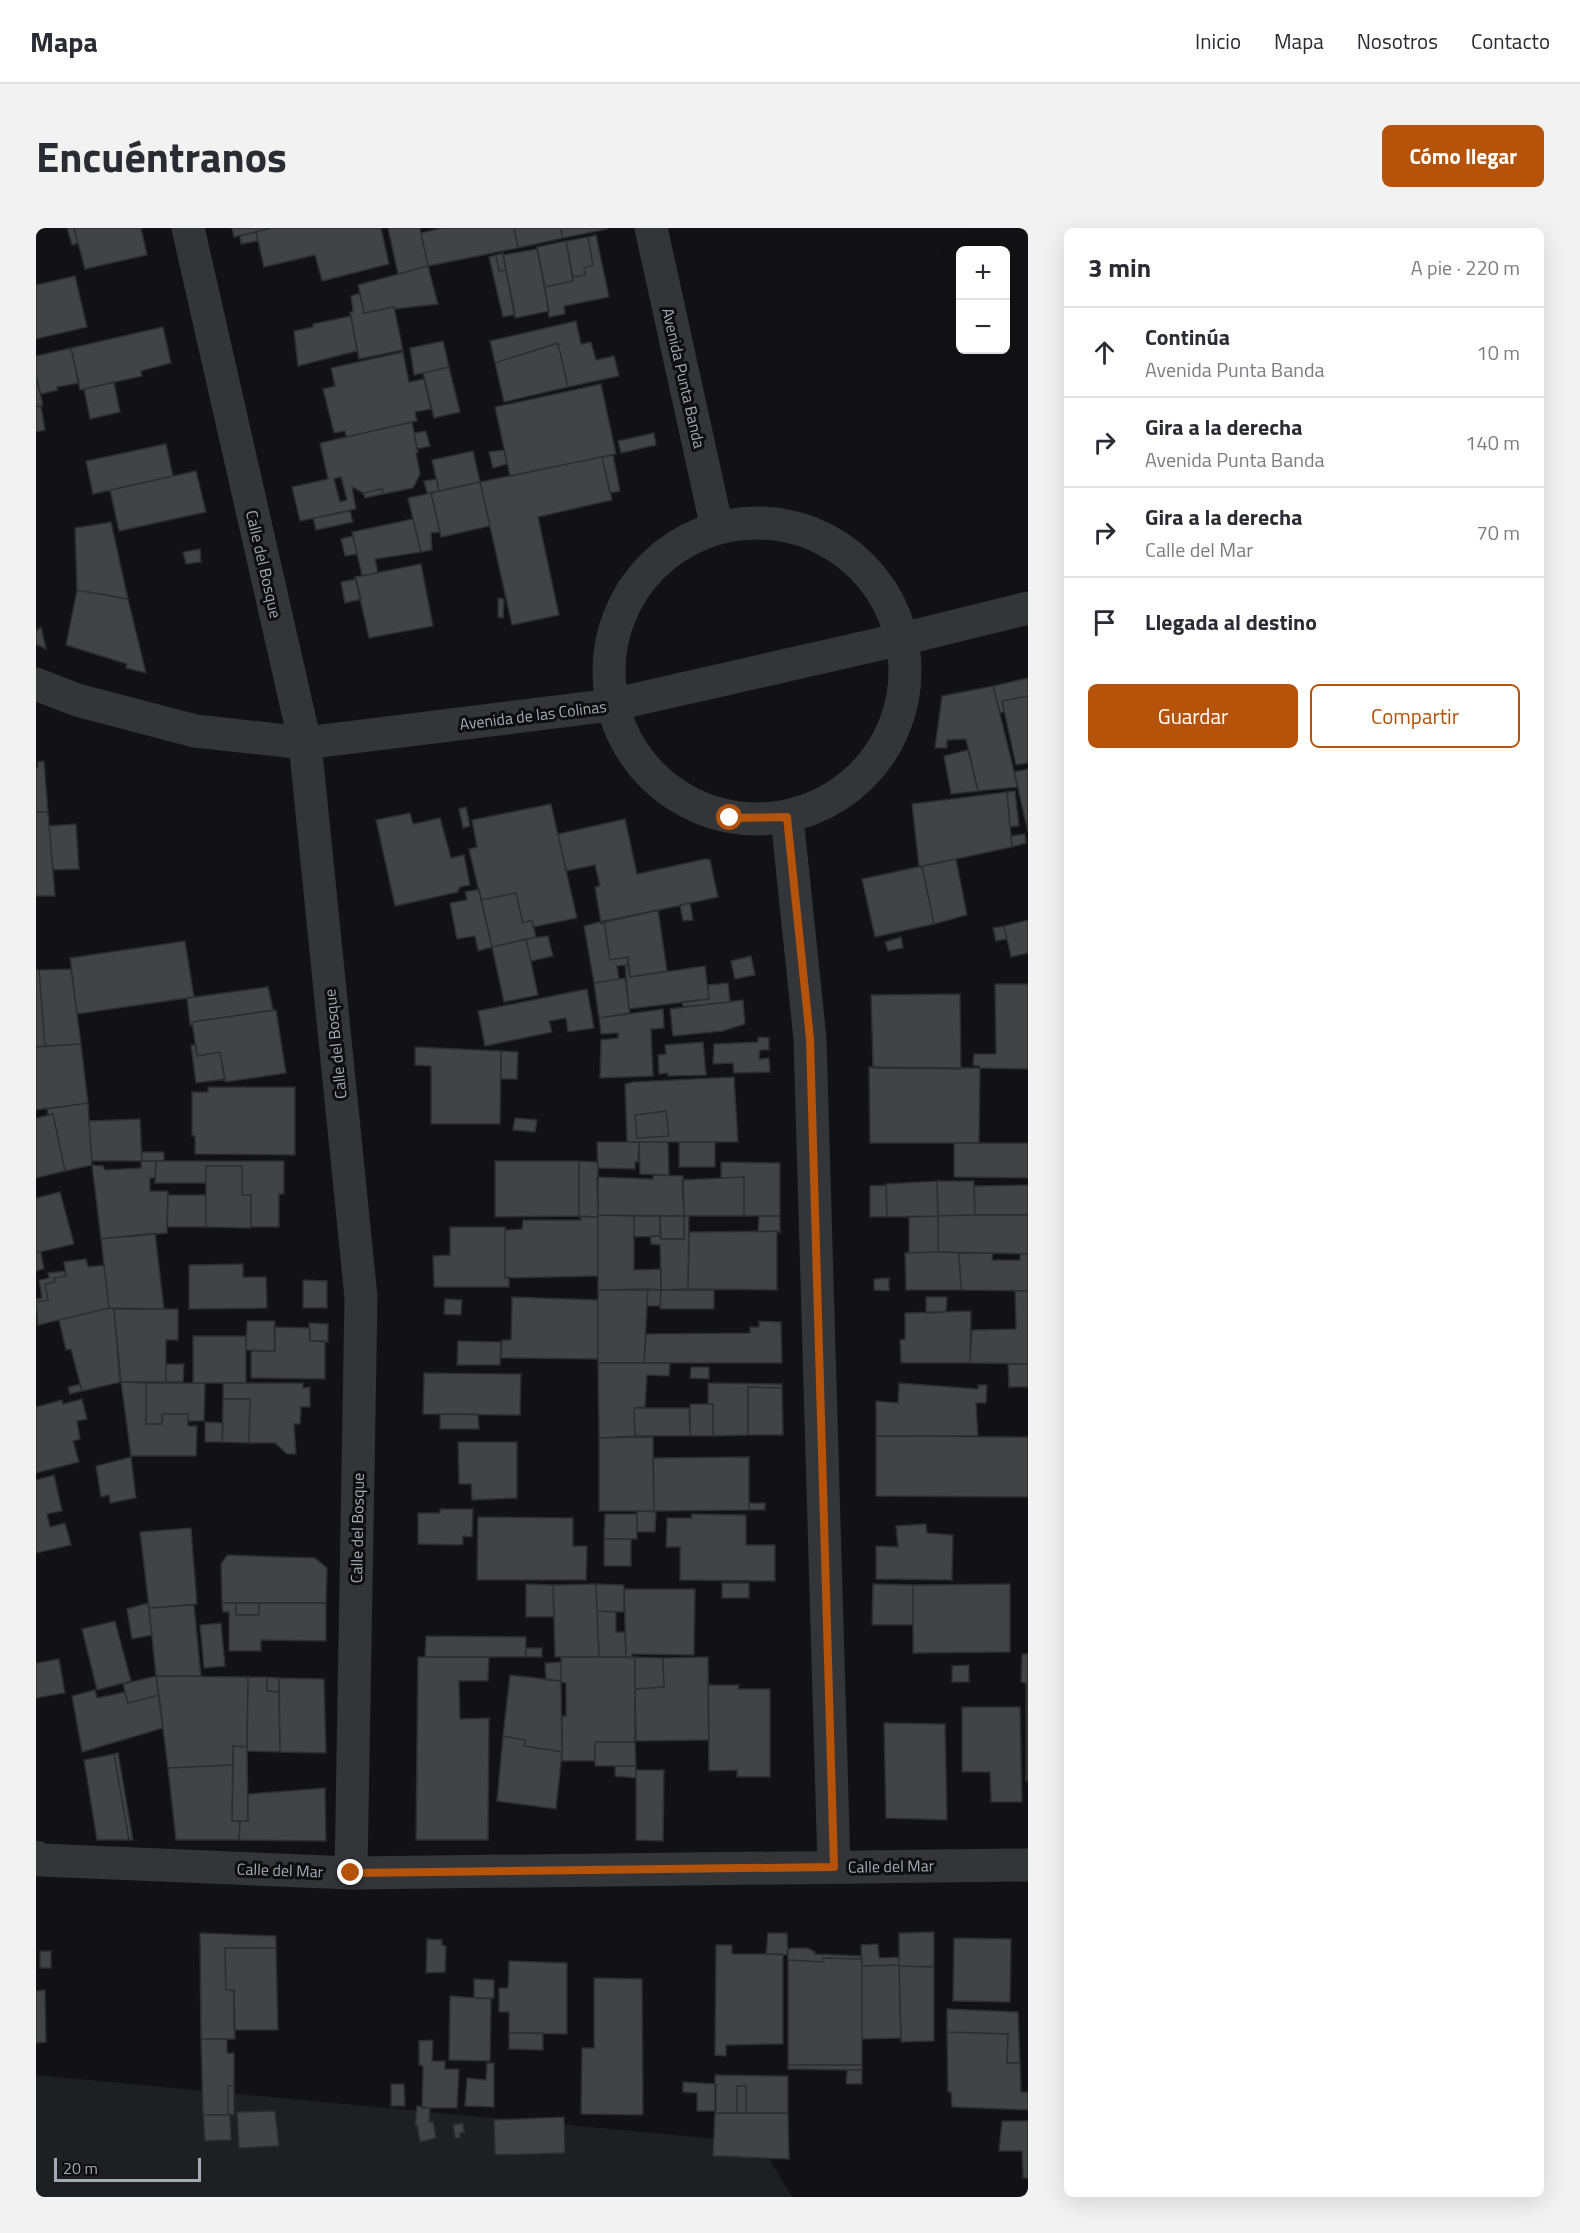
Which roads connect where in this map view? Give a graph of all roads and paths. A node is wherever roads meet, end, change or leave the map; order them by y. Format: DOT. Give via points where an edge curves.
graph roads {
  1 [pos="188,228"];
  2 [pos="651,228"];
  3 [pos="717,528"];
  4 [pos="1028,608"];
  5 [pos="902,639"];
  6 [pos="36,684"];
  7 [pos="611,705"];
  8 [pos="305,743"];
  9 [pos="787,817"];
  10 [pos="36,1857"];
  11 [pos="1028,1865"];
  12 [pos="834,1867"];
  13 [pos="351,1873"];
  1 -- 8 [label="street, Calle del Bosque"];
  2 -- 3 [label="street, Avenida Punta Banda"];
  3 -- 5 [label="street" via="757,522 796,528 834,543 865,569 889,602"];
  3 -- 7 [label="street" via="666,553 628,595 609,648"];
  4 -- 5 [label="street, Avenida de las Colinas"];
  5 -- 7 [label="street, Avenida de las Colinas"];
  5 -- 9 [label="street" via="904,698 882,752 842,794"];
  6 -- 8 [label="street, Avenida de las Colinas" via="77,700 195,730"];
  7 -- 8 [label="street, Avenida de las Colinas"];
  7 -- 9 [label="street" via="635,757 676,797 730,818"];
  8 -- 13 [label="street, Calle del Bosque" via="361,1297"];
  9 -- 12 [label="street" via="810,1039"];
  10 -- 13 [label="street, Calle del Mar"];
  11 -- 12 [label="street, Calle del Mar"];
  12 -- 13 [label="street, Calle del Mar"];
}
